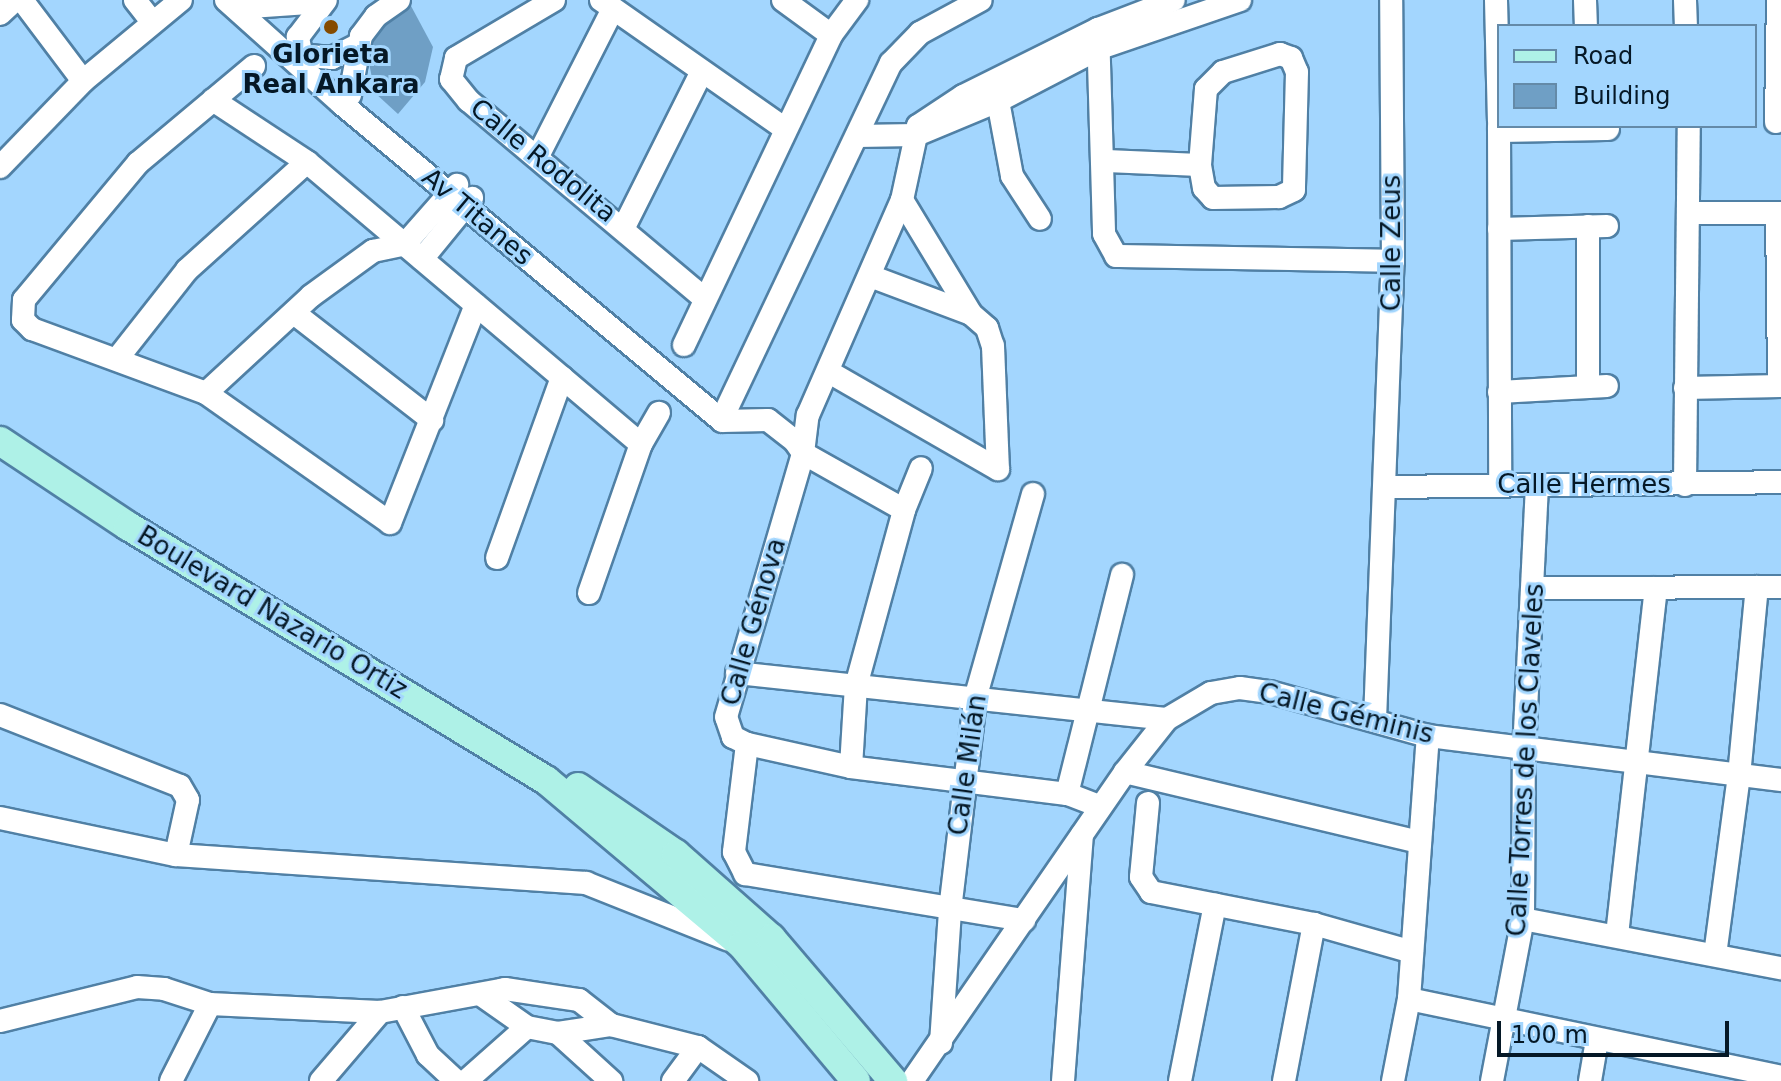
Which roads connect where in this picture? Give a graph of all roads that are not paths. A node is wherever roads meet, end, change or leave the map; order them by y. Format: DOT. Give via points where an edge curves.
graph roads {
  1 [pos="15,0"];
  2 [pos="22,0"];
  3 [pos="135,0"];
  4 [pos="181,0"];
  5 [pos="226,0"];
  6 [pos="554,0"];
  7 [pos="783,0"];
  8 [pos="857,0"];
  9 [pos="981,0"];
  10 [pos="1174,0"];
  11 [pos="1240,0"];
  12 [pos="1391,0"];
  13 [pos="1496,0"];
  14 [pos="1585,0"];
  15 [pos="1685,0"];
  16 [pos="1778,0"];
  17 [pos="325,1"];
  18 [pos="395,1"];
  19 [pos="247,4"];
  20 [pos="606,6"];
  21 [pos="0,14"];
  22 [pos="152,22"];
  23 [pos="1586,24"];
  24 [pos="1686,24"];
  25 [pos="831,35"];
  26 [pos="1099,38"];
  27 [pos="1497,42"];
  28 [pos="356,46"];
  29 [pos="302,57"];
  30 [pos="254,66"];
  31 [pos="701,73"];
  32 [pos="83,81"];
  33 [pos="350,95"];
  34 [pos="213,100"];
  35 [pos="998,101"];
  36 [pos="1771,122"];
  37 [pos="1499,128"];
  38 [pos="1689,128"];
  39 [pos="785,129"];
  40 [pos="916,135"];
  41 [pos="857,136"];
  42 [pos="538,156"];
  43 [pos="1106,161"];
  44 [pos="307,162"];
  45 [pos="1200,165"];
  46 [pos="0,167"];
  47 [pos="461,196"];
  48 [pos="902,200"];
  49 [pos="1688,213"];
  50 [pos="1779,213"];
  51 [pos="1040,219"];
  52 [pos="624,227"];
  53 [pos="1499,229"];
  54 [pos="414,251"];
  55 [pos="1393,261"];
  56 [pos="870,276"];
  57 [pos="704,298"];
  58 [pos="476,305"];
  59 [pos="294,313"];
  60 [pos="971,314"];
  61 [pos="684,345"];
  62 [pos="117,359"];
  63 [pos="829,372"];
  64 [pos="562,377"];
  65 [pos="1780,386"];
  66 [pos="1685,388"];
  67 [pos="1499,392"];
  68 [pos="206,393"];
  69 [pos="659,413"];
  70 [pos="730,416"];
  71 [pos="432,420"];
  72 [pos="0,441"];
  73 [pos="641,444"];
  74 [pos="803,453"];
  75 [pos="921,468"];
  76 [pos="1781,482"];
  77 [pos="1500,484"];
  78 [pos="1537,484"];
  79 [pos="1685,485"];
  80 [pos="1387,487"];
  81 [pos="1033,494"];
  82 [pos="904,510"];
  83 [pos="497,558"];
  84 [pos="1122,575"];
  85 [pos="1757,587"];
  86 [pos="1781,587"];
  87 [pos="1535,588"];
  88 [pos="1656,588"];
  89 [pos="589,593"];
  90 [pos="737,673"];
  91 [pos="856,686"];
  92 [pos="975,699"];
  93 [pos="1085,711"];
  94 [pos="0,715"];
  95 [pos="1167,719"];
  96 [pos="1375,720"];
  97 [pos="1428,736"];
  98 [pos="747,744"];
  99 [pos="1524,751"];
  100 [pos="1637,764"];
  101 [pos="851,767"];
  102 [pos="1125,772"];
  103 [pos="1739,776"];
  104 [pos="546,780"];
  105 [pos="1781,780"];
  106 [pos="964,782"];
  107 [pos="1067,794"];
  108 [pos="1148,803"];
  109 [pos="1099,806"];
  110 [pos="0,818"];
  111 [pos="1082,832"];
  112 [pos="1418,842"];
  113 [pos="176,855"];
  114 [pos="1215,904"];
  115 [pos="950,910"];
  116 [pos="1523,919"];
  117 [pos="1024,920"];
  118 [pos="1314,924"];
  119 [pos="1617,935"];
  120 [pos="742,945"];
  121 [pos="1412,952"];
  122 [pos="1715,955"];
  123 [pos="1781,968"];
  124 [pos="480,994"];
  125 [pos="1409,999"];
  126 [pos="210,1004"];
  127 [pos="403,1007"];
  128 [pos="380,1012"];
  129 [pos="1504,1017"];
  130 [pos="0,1021"];
  131 [pos="611,1025"];
  132 [pos="527,1027"];
  133 [pos="558,1033"];
  134 [pos="1597,1040"];
  135 [pos="941,1044"];
  136 [pos="698,1047"];
  137 [pos="1698,1070"];
  138 [pos="1781,1077"];
  139 [pos="171,1081"];
  140 [pos="321,1081"];
  141 [pos="456,1081"];
  142 [pos="466,1081"];
  143 [pos="611,1081"];
  144 [pos="673,1081"];
  145 [pos="747,1081"];
  146 [pos="856,1081"];
  147 [pos="893,1081"];
  148 [pos="912,1081"];
  149 [pos="1063,1081"];
  150 [pos="1180,1081"];
  151 [pos="1284,1081"];
  152 [pos="1393,1081"];
  153 [pos="1492,1081"];
  154 [pos="1590,1081"];
  1 -- 21 [label="street"];
  2 -- 32 [label="street"];
  3 -- 22 [label="street"];
  4 -- 22 [label="street"];
  5 -- 29 [label="street, Av Titanes"];
  6 -- 42 [label="street, Calle Rodolita" via="468,49 450,68 451,79 469,101"];
  7 -- 25 [label="street"];
  8 -- 25 [label="street"];
  9 -- 41 [label="street" via="904,45"];
  10 -- 26 [label="street"];
  11 -- 26 [label="street"];
  12 -- 55 [label="street, Calle Zeus"];
  13 -- 27 [label="street"];
  14 -- 23 [label="street"];
  15 -- 24 [label="street"];
  16 -- 36 [label="street"];
  17 -- 19 [label="street"];
  17 -- 29 [label="street" via="303,25"];
  18 -- 28 [label="street" via="367,25"];
  19 -- 29 [label="street, Av Titanes"];
  20 -- 31 [label="street"];
  20 -- 42 [label="street"];
  22 -- 32 [label="street"];
  25 -- 39 [label="street"];
  26 -- 35 [label="street"];
  26 -- 40 [label="street" via="946,105 918,126"];
  26 -- 43 [label="street"];
  28 -- 29 [label="street" via="343,56"];
  28 -- 33 [label="street"];
  29 -- 33 [label="street, Av Titanes"];
  29 -- 47 [label="street, Av Titanes"];
  30 -- 34 [label="street"];
  31 -- 39 [label="street"];
  31 -- 52 [label="street"];
  32 -- 46 [label="street"];
  33 -- 47 [label="street, Av Titanes"];
  34 -- 44 [label="street"];
  34 -- 62 [label="street" via="138,163 24,300 23,320 32,329"];
  35 -- 40 [label="street"];
  35 -- 51 [label="street" via="1012,176"];
  37 -- 53 [label="street"];
  38 -- 49 [label="street"];
  39 -- 57 [label="street"];
  40 -- 41 [label="street"];
  40 -- 48 [label="street, Calle Génova"];
  41 -- 70 [label="street"];
  42 -- 52 [label="street, Calle Rodolita"];
  43 -- 45 [label="street"];
  43 -- 55 [label="street" via="1106,244 1127,260"];
  44 -- 54 [label="street"];
  44 -- 62 [label="street" via="187,270"];
  45 -- 45 [label="street" via="1203,108 1214,78 1280,54 1291,58 1297,72 1291,194 1213,198 1204,188"];
  47 -- 54 [label="street"];
  47 -- 70 [label="street, Av Titanes"];
  48 -- 56 [label="street, Calle Génova"];
  48 -- 60 [label="street"];
  49 -- 50 [label="street"];
  49 -- 66 [label="street"];
  50 -- 65 [label="street"];
  52 -- 57 [label="street, Calle Rodolita"];
  53 -- 67 [label="street"];
  53 -- 67 [label="street" via="1597,226 1598,387"];
  54 -- 58 [label="street"];
  54 -- 59 [label="street" via="373,251"];
  55 -- 80 [label="street, Calle Zeus"];
  56 -- 60 [label="street"];
  56 -- 63 [label="street, Calle Génova"];
  57 -- 61 [label="street"];
  58 -- 64 [label="street"];
  58 -- 71 [label="street"];
  59 -- 68 [label="street"];
  59 -- 71 [label="street"];
  60 -- 63 [label="street" via="987,328 993,346 998,469"];
  62 -- 68 [label="street"];
  63 -- 74 [label="street, Calle Génova" via="816,398"];
  64 -- 73 [label="street"];
  64 -- 83 [label="street"];
  65 -- 66 [label="street"];
  66 -- 79 [label="street"];
  67 -- 77 [label="street"];
  68 -- 71 [label="street" via="390,523"];
  69 -- 73 [label="street"];
  70 -- 74 [label="street" via="768,420"];
  72 -- 104 [label="main road, Boulevard Nazario Ortiz" via="128,526"];
  73 -- 89 [label="street"];
  74 -- 82 [label="street"];
  74 -- 90 [label="street, Calle Génova"];
  75 -- 82 [label="street"];
  76 -- 79 [label="street, Calle Hermes"];
  77 -- 78 [label="street, Calle Hermes"];
  77 -- 80 [label="street, Calle Hermes"];
  78 -- 79 [label="street, Calle Hermes"];
  78 -- 87 [label="street, Calle Torres de los Claveles"];
  80 -- 96 [label="street, Calle Zeus"];
  81 -- 92 [label="street, Calle Milán"];
  82 -- 91 [label="street"];
  84 -- 93 [label="street"];
  85 -- 86 [label="street"];
  85 -- 88 [label="street"];
  85 -- 103 [label="street"];
  87 -- 88 [label="street"];
  87 -- 99 [label="street, Calle Torres de los Claveles"];
  88 -- 100 [label="street"];
  90 -- 91 [label="street"];
  90 -- 98 [label="street, Calle Génova" via="727,730"];
  91 -- 92 [label="street"];
  91 -- 101 [label="street"];
  92 -- 93 [label="street"];
  92 -- 106 [label="street, Calle Milán"];
  93 -- 95 [label="street"];
  93 -- 107 [label="street"];
  94 -- 113 [label="street" via="180,786 188,800"];
  95 -- 96 [label="street, Calle Géminis" via="1211,693 1240,688"];
  95 -- 102 [label="street, Calle Géminis"];
  96 -- 97 [label="street, Calle Géminis"];
  97 -- 99 [label="street, Calle Géminis"];
  97 -- 112 [label="street"];
  98 -- 101 [label="street"];
  98 -- 115 [label="street, Calle Génova" via="734,852 745,874"];
  99 -- 100 [label="street, Calle Géminis"];
  99 -- 116 [label="street, Calle Torres de los Claveles"];
  100 -- 103 [label="street, Calle Géminis"];
  100 -- 119 [label="street"];
  101 -- 106 [label="street"];
  102 -- 109 [label="street, Calle Géminis"];
  102 -- 112 [label="street"];
  103 -- 105 [label="street, Calle Géminis"];
  103 -- 122 [label="street"];
  104 -- 120 [label="main road, Boulevard Nazario Ortiz"];
  104 -- 147 [label="main road, Boulevard Nazario Ortiz" via="580,788 709,881 771,938"];
  106 -- 107 [label="street"];
  106 -- 115 [label="street, Calle Milán"];
  107 -- 109 [label="street"];
  108 -- 114 [label="street" via="1141,877 1151,892"];
  109 -- 111 [label="street, Calle Géminis"];
  110 -- 113 [label="street"];
  111 -- 117 [label="street, Calle Géminis"];
  111 -- 149 [label="street"];
  112 -- 121 [label="street"];
  113 -- 120 [label="street" via="566,880 618,894"];
  114 -- 118 [label="street"];
  114 -- 150 [label="street"];
  115 -- 117 [label="street"];
  115 -- 135 [label="street, Calle Milán"];
  116 -- 119 [label="street"];
  116 -- 129 [label="street, Calle Torres de los Claveles"];
  117 -- 135 [label="street, Calle Géminis"];
  118 -- 121 [label="street"];
  118 -- 151 [label="street"];
  119 -- 122 [label="street"];
  120 -- 146 [label="main road, Boulevard Nazario Ortiz"];
  121 -- 125 [label="street"];
  122 -- 123 [label="street"];
  124 -- 127 [label="street"];
  124 -- 131 [label="street" via="505,989 557,993 579,1000"];
  124 -- 132 [label="street"];
  125 -- 129 [label="street"];
  125 -- 152 [label="street"];
  126 -- 128 [label="street"];
  126 -- 130 [label="street" via="164,989 121,988"];
  126 -- 139 [label="street"];
  127 -- 128 [label="street"];
  127 -- 141 [label="street" via="428,1055"];
  128 -- 140 [label="street"];
  129 -- 134 [label="street"];
  129 -- 153 [label="street, Calle Torres de los Claveles"];
  131 -- 133 [label="street"];
  131 -- 136 [label="street"];
  132 -- 133 [label="street"];
  132 -- 142 [label="street"];
  133 -- 143 [label="street"];
  134 -- 137 [label="street"];
  134 -- 154 [label="street"];
  135 -- 148 [label="street, Calle Géminis"];
  136 -- 144 [label="street"];
  136 -- 145 [label="street"];
  137 -- 138 [label="street"];
}
